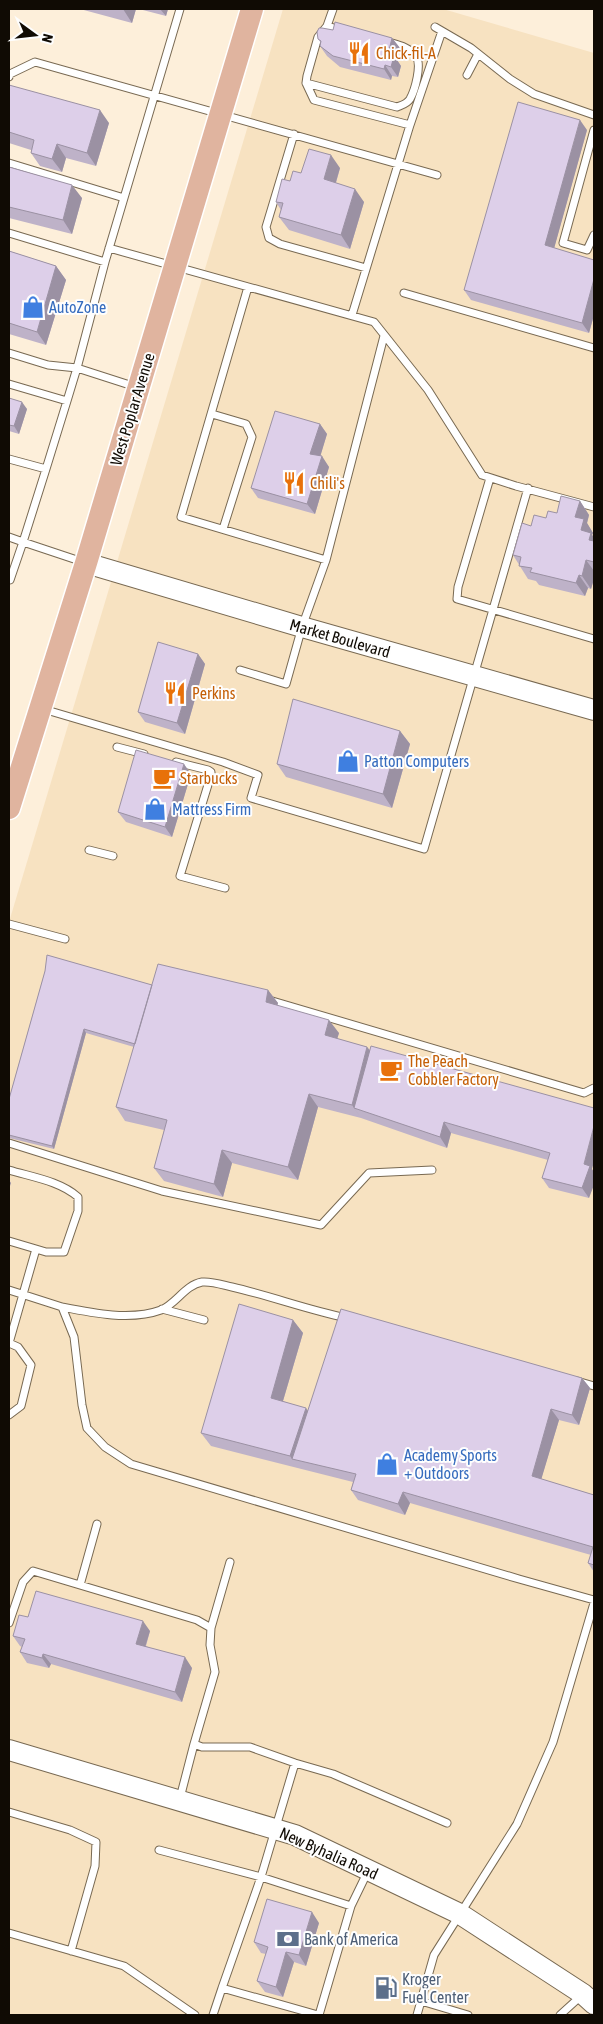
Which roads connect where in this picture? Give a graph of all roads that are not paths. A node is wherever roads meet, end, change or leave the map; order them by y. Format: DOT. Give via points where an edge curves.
graph roads {
  1 [pos="180,9"];
  2 [pos="252,9"];
  3 [pos="333,9"];
  4 [pos="327,26"];
  5 [pos="434,27"];
  6 [pos="346,31"];
  7 [pos="442,31"];
  8 [pos="384,41"];
  9 [pos="478,54"];
  10 [pos="467,75"];
  11 [pos="9,77"];
  12 [pos="306,83"];
  13 [pos="154,95"];
  14 [pos="221,113"];
  15 [pos="594,115"];
  16 [pos="410,125"];
  17 [pos="594,130"];
  18 [pos="294,134"];
  19 [pos="9,162"];
  20 [pos="398,164"];
  21 [pos="437,175"];
  22 [pos="124,198"];
  23 [pos="9,233"];
  24 [pos="594,235"];
  25 [pos="109,248"];
  26 [pos="105,262"];
  27 [pos="174,266"];
  28 [pos="366,268"];
  29 [pos="248,286"];
  30 [pos="404,293"];
  31 [pos="352,315"];
  32 [pos="384,336"];
  33 [pos="594,348"];
  34 [pos="9,353"];
  35 [pos="77,368"];
  36 [pos="9,384"];
  37 [pos="138,388"];
  38 [pos="66,401"];
  39 [pos="212,414"];
  40 [pos="9,459"];
  41 [pos="46,469"];
  42 [pos="490,478"];
  43 [pos="528,488"];
  44 [pos="594,507"];
  45 [pos="223,530"];
  46 [pos="9,538"];
  47 [pos="23,542"];
  48 [pos="326,560"];
  49 [pos="86,563"];
  50 [pos="9,582"];
  51 [pos="493,610"];
  52 [pos="302,627"];
  53 [pos="594,639"];
  54 [pos="240,670"];
  55 [pos="475,676"];
  56 [pos="40,708"];
  57 [pos="594,710"];
  58 [pos="117,747"];
  59 [pos="156,757"];
  60 [pos="165,759"];
  61 [pos="10,802"];
  62 [pos="89,850"];
  63 [pos="114,856"];
  64 [pos="225,888"];
  65 [pos="9,924"];
  66 [pos="65,938"];
  67 [pos="262,998"];
  68 [pos="594,1088"];
  69 [pos="9,1143"];
  70 [pos="9,1170"];
  71 [pos="432,1170"];
  72 [pos="9,1241"];
  73 [pos="36,1249"];
  74 [pos="9,1290"];
  75 [pos="23,1295"];
  76 [pos="62,1307"];
  77 [pos="162,1309"];
  78 [pos="352,1319"];
  79 [pos="204,1320"];
  80 [pos="9,1343"];
  81 [pos="566,1378"];
  82 [pos="594,1386"];
  83 [pos="9,1415"];
  84 [pos="97,1524"];
  85 [pos="230,1562"];
  86 [pos="80,1585"];
  87 [pos="594,1601"];
  88 [pos="9,1623"];
  89 [pos="211,1628"];
  90 [pos="194,1744"];
  91 [pos="9,1750"];
  92 [pos="295,1763"];
  93 [pos="179,1801"];
  94 [pos="9,1812"];
  95 [pos="447,1823"];
  96 [pos="276,1830"];
  97 [pos="159,1850"];
  98 [pos="368,1870"];
  99 [pos="261,1878"];
  100 [pos="351,1906"];
  101 [pos="460,1914"];
  102 [pos="9,1933"];
  103 [pos="71,1951"];
  104 [pos="222,1988"];
  105 [pos="588,1999"];
  106 [pos="421,2001"];
  107 [pos="195,2015"];
  108 [pos="213,2015"];
  109 [pos="319,2015"];
  110 [pos="417,2015"];
  111 [pos="468,2015"];
  112 [pos="560,2015"];
  1 -- 13 [label="lane"];
  2 -- 14 [label="main road, West Poplar Avenue"];
  3 -- 4 [label="lane"];
  4 -- 6 [label="lane"];
  4 -- 12 [label="lane" via="318,38"];
  5 -- 7 [label="lane"];
  7 -- 9 [label="lane"];
  7 -- 16 [label="lane"];
  8 -- 12 [label="lane" via="410,50 418,60 418,73 410,99 405,104 397,107"];
  9 -- 10 [label="lane"];
  9 -- 15 [label="lane" via="534,94"];
  11 -- 13 [label="lane" via="35,62"];
  12 -- 16 [label="lane" via="314,100"];
  13 -- 14 [label="lane"];
  13 -- 22 [label="lane"];
  14 -- 18 [label="lane"];
  14 -- 27 [label="main road, West Poplar Avenue"];
  16 -- 20 [label="lane"];
  17 -- 24 [label="lane" via="563,243 587,250"];
  18 -- 20 [label="lane"];
  18 -- 28 [label="lane" via="266,227 269,238"];
  19 -- 22 [label="lane"];
  20 -- 21 [label="lane"];
  20 -- 28 [label="lane"];
  22 -- 25 [label="lane"];
  23 -- 26 [label="lane"];
  25 -- 26 [label="lane"];
  25 -- 27 [label="lane"];
  26 -- 35 [label="lane"];
  27 -- 29 [label="lane"];
  27 -- 37 [label="main road, West Poplar Avenue"];
  28 -- 31 [label="lane"];
  29 -- 31 [label="lane"];
  29 -- 39 [label="lane"];
  30 -- 33 [label="lane"];
  31 -- 32 [label="lane" via="374,322"];
  32 -- 42 [label="lane" via="428,390 482,475"];
  32 -- 48 [label="lane"];
  34 -- 35 [label="lane" via="48,365"];
  35 -- 37 [label="lane"];
  35 -- 38 [label="lane"];
  36 -- 38 [label="lane"];
  37 -- 49 [label="main road, West Poplar Avenue"];
  38 -- 41 [label="lane"];
  39 -- 45 [label="lane" via="246,424 252,437"];
  39 -- 45 [label="lane" via="181,517"];
  40 -- 41 [label="lane"];
  41 -- 47 [label="lane"];
  42 -- 43 [label="lane"];
  42 -- 51 [label="lane" via="456,599"];
  43 -- 44 [label="lane"];
  43 -- 51 [label="lane"];
  45 -- 48 [label="lane"];
  46 -- 47 [label="lane"];
  47 -- 49 [label="lane"];
  47 -- 50 [label="lane"];
  48 -- 52 [label="lane"];
  49 -- 52 [label="main road, Market Boulevard"];
  49 -- 56 [label="main road, West Poplar Avenue"];
  51 -- 53 [label="lane"];
  51 -- 55 [label="lane"];
  52 -- 54 [label="lane" via="286,684"];
  52 -- 55 [label="main road, Market Boulevard"];
  55 -- 56 [label="lane" via="424,849 251,798 258,775 223,762"];
  55 -- 57 [label="main road, Market Boulevard"];
  56 -- 61 [label="main road, West Poplar Avenue"];
  58 -- 59 [label="lane"];
  60 -- 64 [label="lane" via="211,772 180,876"];
  62 -- 63 [label="lane"];
  65 -- 66 [label="lane"];
  67 -- 68 [label="lane" via="584,1093"];
  69 -- 71 [label="lane" via="162,1191 321,1225 369,1173"];
  70 -- 73 [label="lane" via="58,1185 78,1197 78,1210 64,1252"];
  72 -- 73 [label="lane"];
  73 -- 75 [label="lane"];
  74 -- 75 [label="lane"];
  75 -- 76 [label="lane"];
  75 -- 80 [label="lane"];
  76 -- 77 [label="lane" via="105,1315"];
  76 -- 87 [label="lane" via="74,1337 88,1428 104,1448 131,1464"];
  77 -- 78 [label="lane" via="187,1289 202,1282 243,1289"];
  77 -- 79 [label="lane"];
  80 -- 83 [label="lane" via="18,1347 30,1365 21,1406"];
  81 -- 82 [label="lane"];
  84 -- 86 [label="lane"];
  85 -- 89 [label="lane"];
  86 -- 88 [label="lane" via="33,1571 23,1582"];
  86 -- 89 [label="lane" via="197,1620"];
  87 -- 101 [label="lane" via="553,1742 517,1824"];
  89 -- 90 [label="lane" via="210,1646 215,1672"];
  90 -- 92 [label="lane" via="202,1747 250,1746"];
  90 -- 93 [label="lane"];
  91 -- 93 [label="main road, New Byhalia Road"];
  92 -- 95 [label="lane" via="333,1774"];
  92 -- 96 [label="lane"];
  93 -- 96 [label="main road, New Byhalia Road"];
  94 -- 103 [label="lane" via="70,1830 96,1842 95,1866"];
  96 -- 98 [label="main road, New Byhalia Road" via="295,1835"];
  96 -- 99 [label="lane"];
  97 -- 99 [label="lane"];
  98 -- 100 [label="lane"];
  98 -- 101 [label="main road, New Byhalia Road"];
  99 -- 100 [label="lane"];
  99 -- 104 [label="lane"];
  100 -- 109 [label="lane"];
  101 -- 105 [label="main road, New Byhalia Road"];
  101 -- 106 [label="lane" via="434,1955"];
  102 -- 103 [label="lane"];
  103 -- 107 [label="lane" via="124,1966"];
  104 -- 108 [label="lane"];
  104 -- 109 [label="lane"];
  105 -- 112 [label="lane"];
  106 -- 110 [label="lane"];
  106 -- 111 [label="lane"];
}
